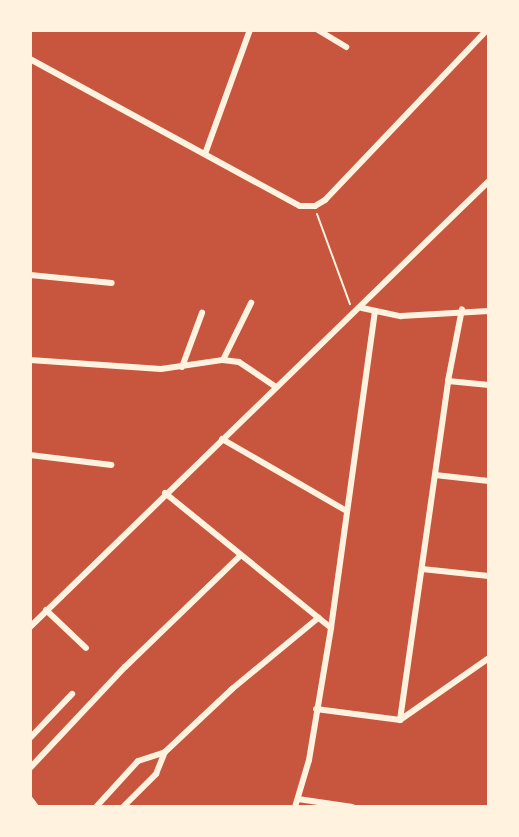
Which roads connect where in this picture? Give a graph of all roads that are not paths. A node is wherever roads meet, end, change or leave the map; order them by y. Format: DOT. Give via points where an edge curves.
graph roads {
  1 [pos="250,30"];
  2 [pos="318,30"];
  3 [pos="487,30"];
  4 [pos="346,47"];
  5 [pos="30,59"];
  6 [pos="205,154"];
  7 [pos="489,181"];
  8 [pos="30,275"];
  9 [pos="112,283"];
  10 [pos="251,303"];
  11 [pos="362,308"];
  12 [pos="462,309"];
  13 [pos="375,311"];
  14 [pos="489,311"];
  15 [pos="202,313"];
  16 [pos="30,360"];
  17 [pos="223,360"];
  18 [pos="182,367"];
  19 [pos="448,381"];
  20 [pos="489,385"];
  21 [pos="276,387"];
  22 [pos="222,439"];
  23 [pos="30,455"];
  24 [pos="111,465"];
  25 [pos="435,475"];
  26 [pos="489,481"];
  27 [pos="165,493"];
  28 [pos="345,510"];
  29 [pos="241,555"];
  30 [pos="422,569"];
  31 [pos="489,576"];
  32 [pos="46,610"];
  33 [pos="318,618"];
  34 [pos="30,627"];
  35 [pos="331,628"];
  36 [pos="86,648"];
  37 [pos="489,658"];
  38 [pos="72,694"];
  39 [pos="316,709"];
  40 [pos="400,720"];
  41 [pos="30,738"];
  42 [pos="165,752"];
  43 [pos="30,768"];
  44 [pos="298,799"];
  45 [pos="30,800"];
  46 [pos="36,807"];
  47 [pos="96,807"];
  48 [pos="123,807"];
  49 [pos="295,807"];
  50 [pos="352,807"];
  1 -- 6 [label="street"];
  2 -- 4 [label="street"];
  3 -- 6 [label="street" via="325,201 315,206 300,206"];
  5 -- 6 [label="street"];
  7 -- 11 [label="street"];
  8 -- 9 [label="street"];
  10 -- 17 [label="street"];
  11 -- 13 [label="street"];
  11 -- 21 [label="street"];
  12 -- 13 [label="street" via="401,316"];
  12 -- 14 [label="street"];
  12 -- 19 [label="street"];
  13 -- 28 [label="street"];
  15 -- 18 [label="street"];
  16 -- 18 [label="street"];
  17 -- 18 [label="street"];
  17 -- 21 [label="street" via="239,362"];
  19 -- 20 [label="street"];
  19 -- 25 [label="street"];
  21 -- 22 [label="street"];
  22 -- 27 [label="street"];
  22 -- 28 [label="street"];
  23 -- 24 [label="street"];
  25 -- 26 [label="street"];
  25 -- 30 [label="street"];
  27 -- 29 [label="street"];
  27 -- 32 [label="street"];
  28 -- 35 [label="street"];
  29 -- 33 [label="street"];
  29 -- 43 [label="street" via="125,667"];
  30 -- 31 [label="street"];
  30 -- 40 [label="street"];
  32 -- 34 [label="street"];
  32 -- 36 [label="street"];
  33 -- 35 [label="street"];
  33 -- 42 [label="street" via="232,689"];
  35 -- 39 [label="street"];
  37 -- 40 [label="street"];
  38 -- 41 [label="street"];
  39 -- 40 [label="street"];
  39 -- 44 [label="street" via="309,760"];
  42 -- 47 [label="street" via="138,761"];
  42 -- 48 [label="street" via="156,774"];
  44 -- 49 [label="street"];
  44 -- 50 [label="street"];
  45 -- 46 [label="street"];
}
